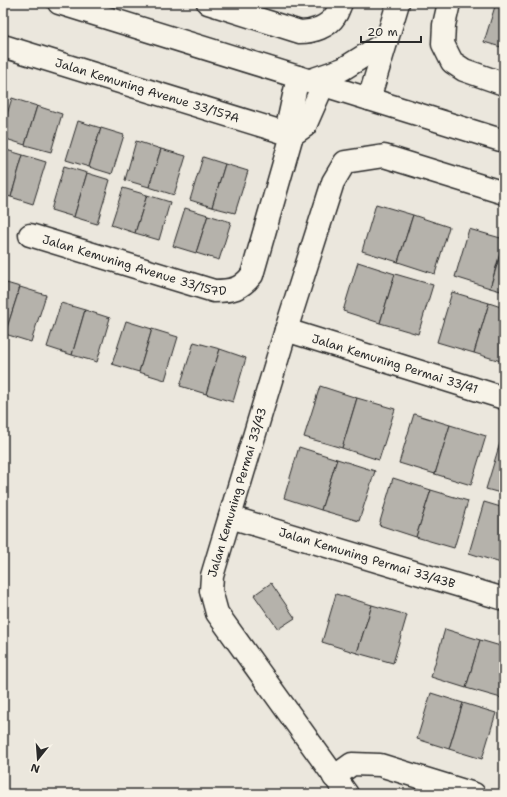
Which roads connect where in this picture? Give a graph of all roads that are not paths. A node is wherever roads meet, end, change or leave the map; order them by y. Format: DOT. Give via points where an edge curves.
graph roads {
  1 [pos="59,3"];
  2 [pos="208,3"];
  3 [pos="340,3"];
  4 [pos="398,3"];
  5 [pos="449,3"];
  6 [pos="386,42"];
  7 [pos="3,46"];
  8 [pos="310,81"];
  9 [pos="504,84"];
  10 [pos="368,99"];
  11 [pos="292,135"];
  12 [pos="504,141"];
  13 [pos="504,193"];
  14 [pos="30,235"];
  15 [pos="286,330"];
  16 [pos="504,398"];
  17 [pos="230,517"];
  18 [pos="504,599"];
  19 [pos="334,777"];
  20 [pos="346,794"];
  21 [pos="474,794"];
  1 -- 8 [label="street"];
  2 -- 3 [label="street" via="300,32 312,32 325,25 335,16"];
  4 -- 6 [label="street"];
  5 -- 9 [label="street" via="443,44 452,62 464,70"];
  6 -- 8 [label="street" via="343,69"];
  6 -- 10 [label="street"];
  7 -- 11 [label="street, Jalan Kemuning Avenue 33/157A"];
  8 -- 10 [label="street"];
  8 -- 11 [label="street" via="305,126"];
  10 -- 12 [label="street"];
  11 -- 14 [label="street, Jalan Kemuning Avenue 33/157D" via="252,275 240,287 214,291"];
  13 -- 15 [label="street, Jalan Kemuning Permai 33/43" via="384,156 345,162 333,182"];
  15 -- 16 [label="street, Jalan Kemuning Permai 33/41"];
  15 -- 17 [label="street, Jalan Kemuning Permai 33/43"];
  17 -- 18 [label="street, Jalan Kemuning Permai 33/43B"];
  17 -- 19 [label="street, Jalan Kemuning Permai 33/43" via="212,576 211,591 217,613"];
  19 -- 20 [label="street, Jalan Kemuning Permai 33/43"];
  19 -- 21 [label="street" via="352,764 380,765"];
}
